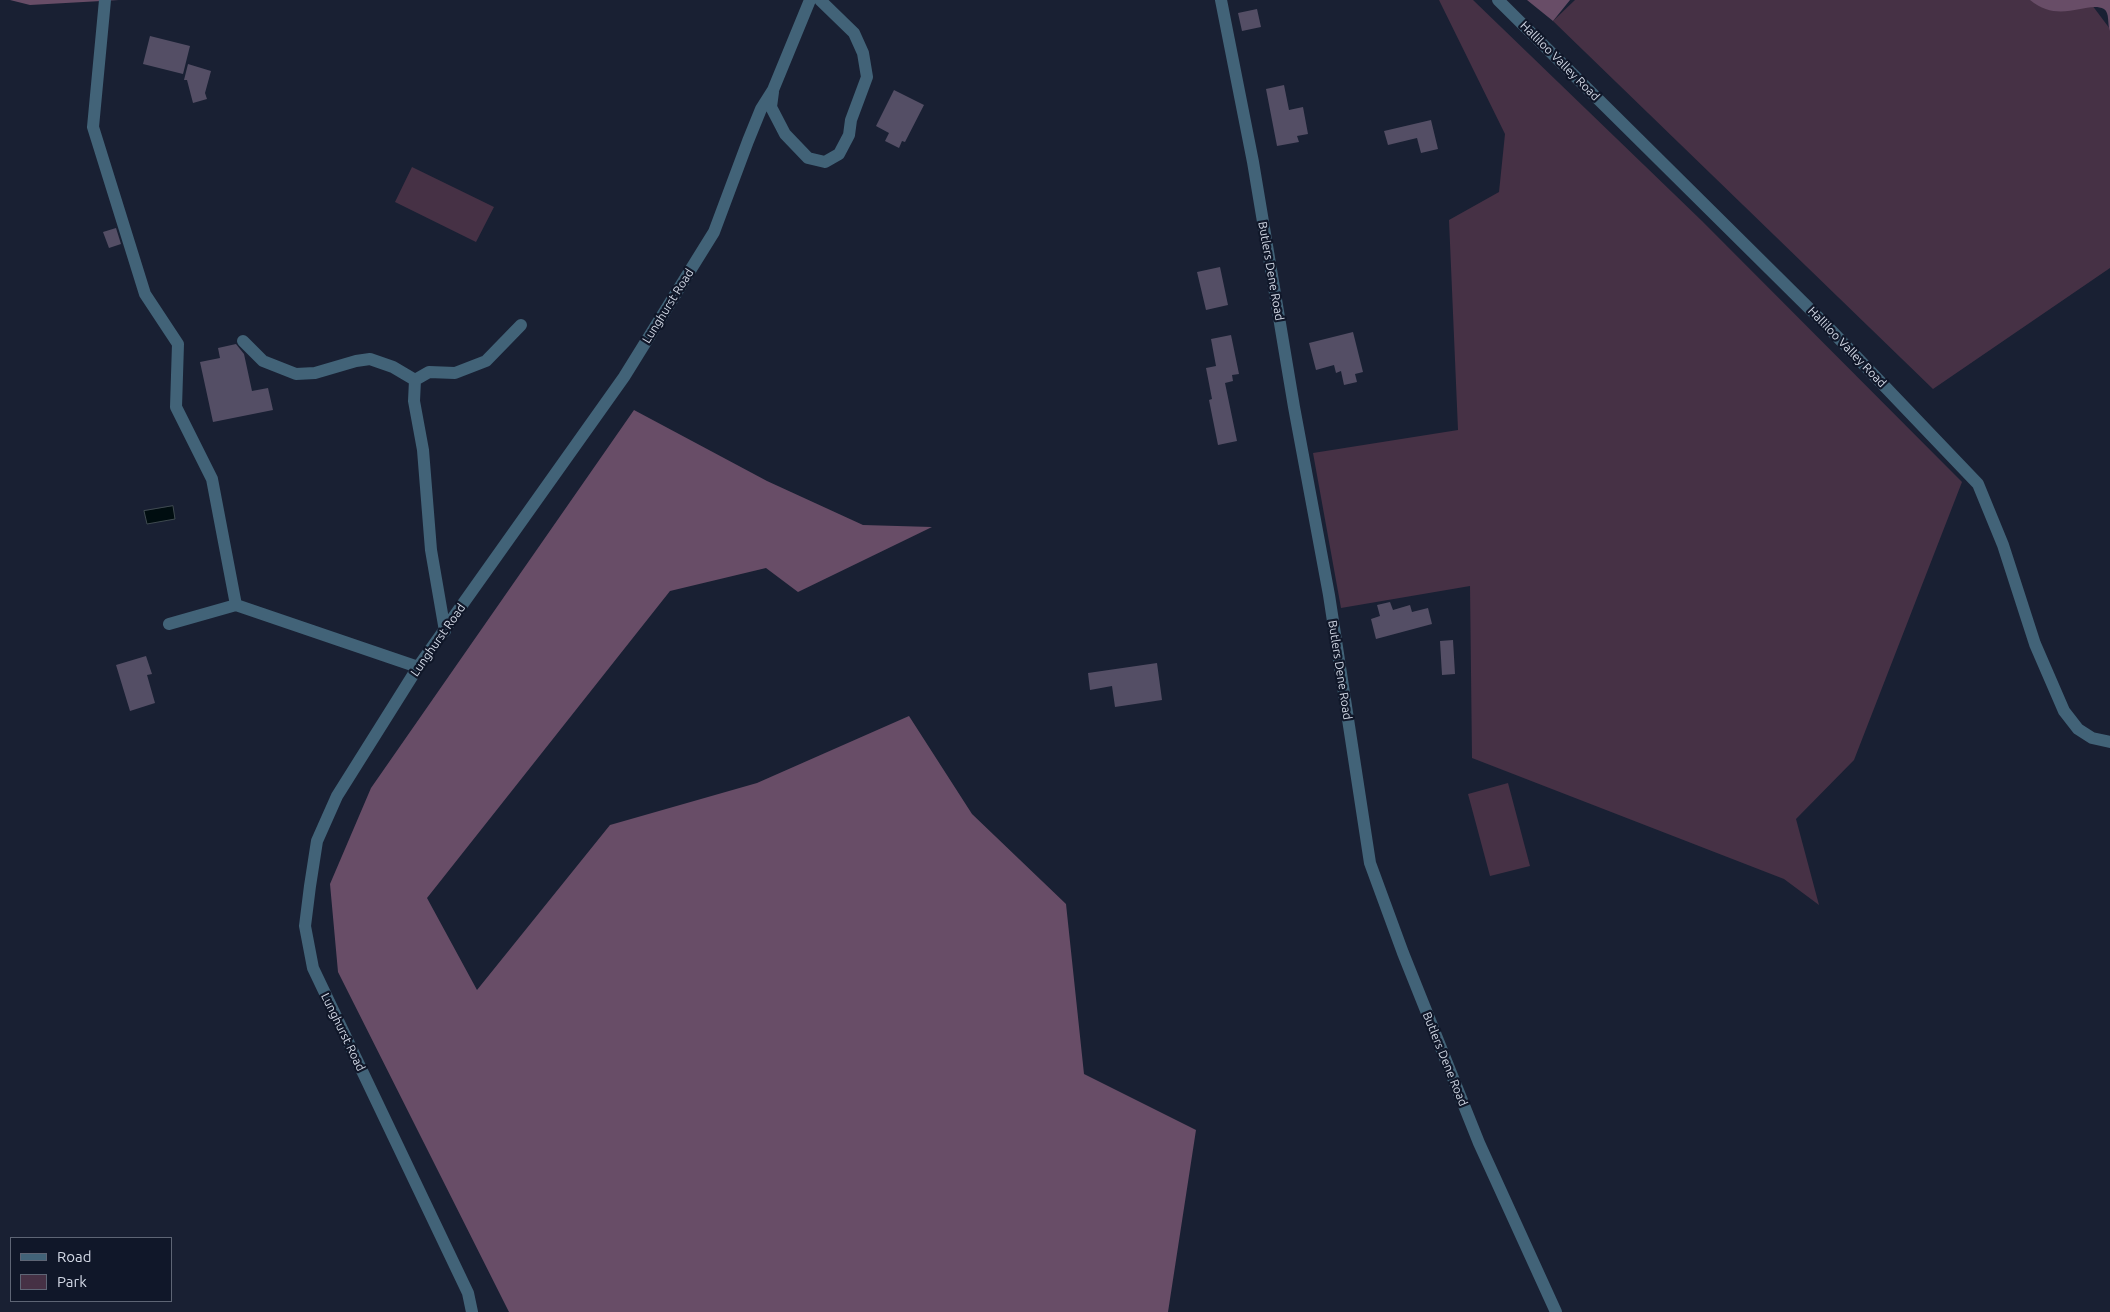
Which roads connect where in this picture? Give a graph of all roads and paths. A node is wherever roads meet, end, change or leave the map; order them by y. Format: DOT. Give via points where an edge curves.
graph roads {
  1 [pos="105,0"];
  2 [pos="810,0"];
  3 [pos="820,0"];
  4 [pos="1221,0"];
  5 [pos="1498,0"];
  6 [pos="773,90"];
  7 [pos="521,325"];
  8 [pos="243,341"];
  9 [pos="416,380"];
  10 [pos="236,605"];
  11 [pos="169,624"];
  12 [pos="445,631"];
  13 [pos="418,667"];
  14 [pos="2110,742"];
  15 [pos="472,1312"];
  16 [pos="1556,1312"];
  1 -- 10 [label="street" via="93,127 145,294 178,344 176,407 212,479"];
  2 -- 6 [label="street, Lunghurst Road"];
  3 -- 6 [label="street" via="854,33 867,78 839,154 825,162 808,158 785,134 771,107"];
  4 -- 16 [label="street, Butlers Dene Road" via="1253,162 1329,595 1370,863 1479,1143"];
  5 -- 14 [label="street, Halliloo Valley Road" via="1827,326 1978,484 2003,545 2035,644 2064,712 2078,729 2092,738"];
  6 -- 12 [label="street, Lunghurst Road" via="748,141 714,232 624,377"];
  7 -- 9 [label="street" via="486,361 455,373 429,372"];
  8 -- 9 [label="street" via="263,361 296,374 316,373 370,359"];
  9 -- 12 [label="street" via="414,401 423,450 431,550"];
  10 -- 11 [label="street"];
  10 -- 13 [label="street"];
  12 -- 13 [label="street, Lunghurst Road"];
  13 -- 15 [label="street, Lunghurst Road" via="337,796 317,841 305,926 313,968 468,1293"];
}
